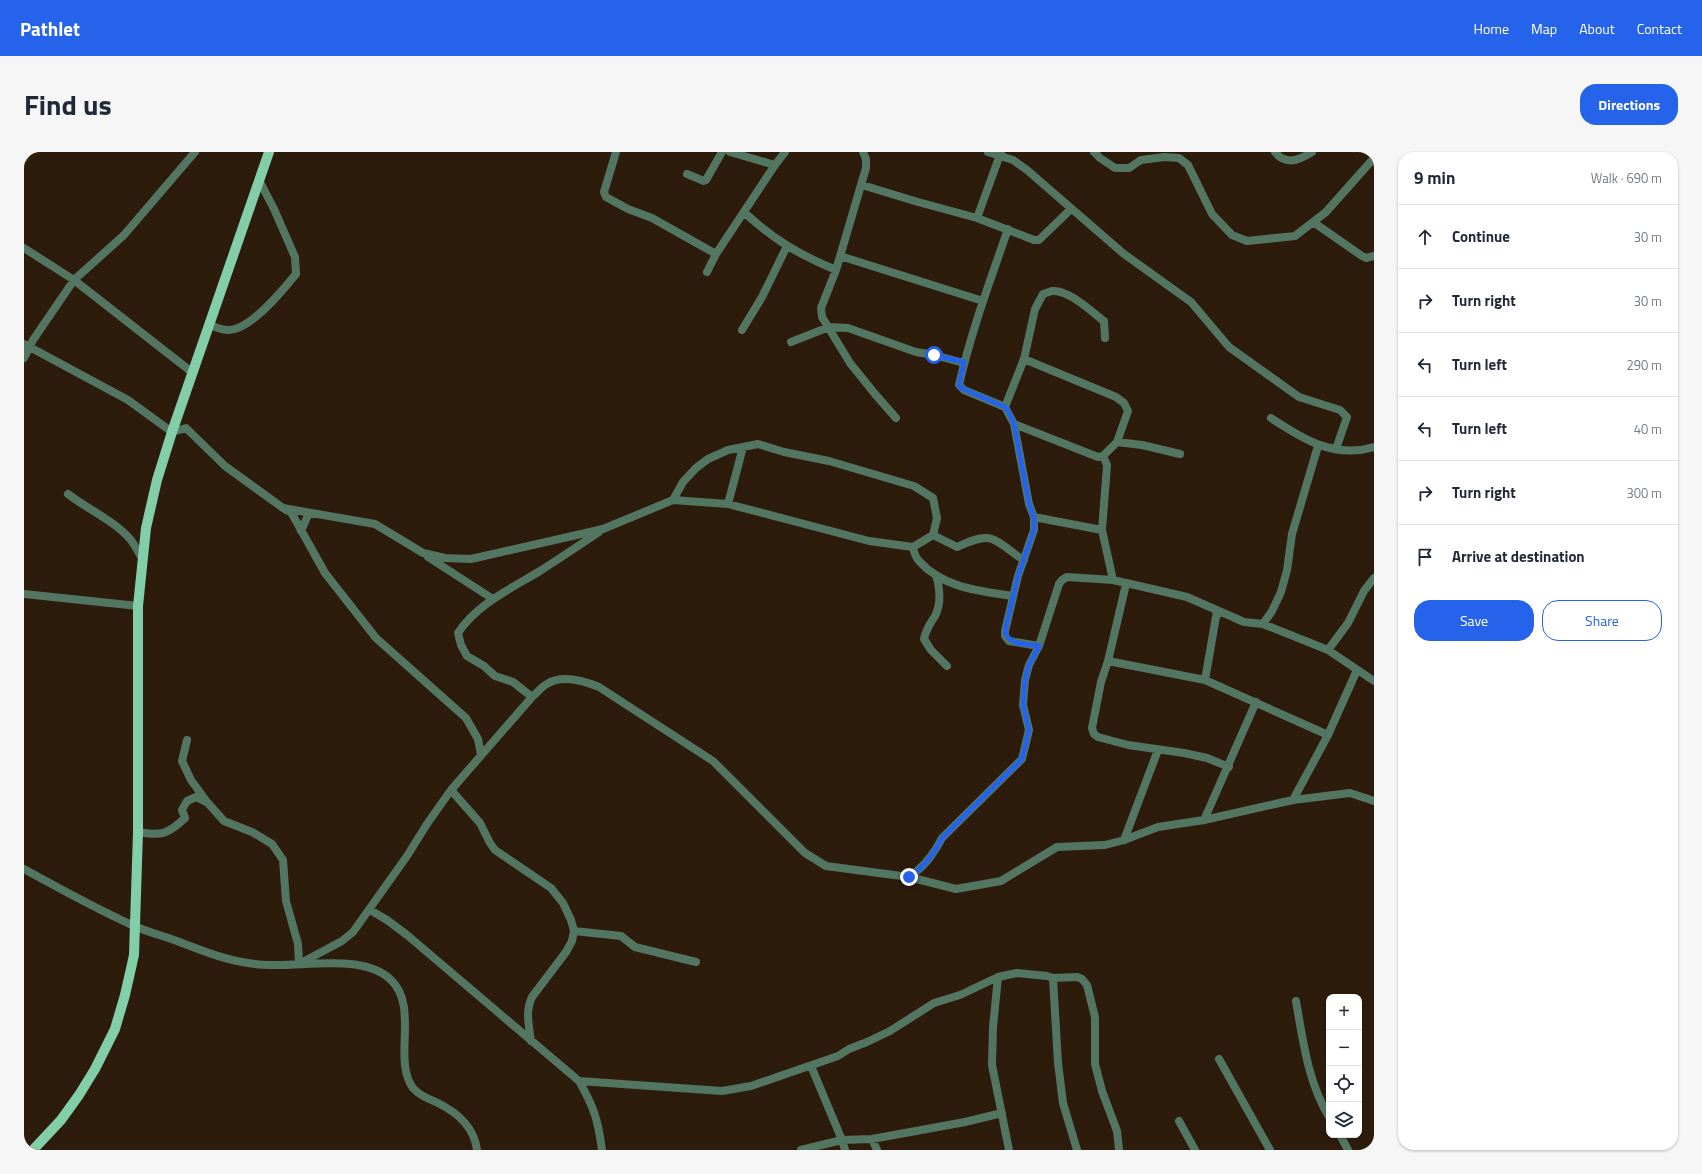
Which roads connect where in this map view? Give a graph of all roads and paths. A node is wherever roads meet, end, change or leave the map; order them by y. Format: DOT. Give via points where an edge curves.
graph roads {
  1 [pos="28,152"];
  2 [pos="195,152"];
  3 [pos="269,152"];
  4 [pos="616,152"];
  5 [pos="722,152"];
  6 [pos="730,152"];
  7 [pos="785,152"];
  8 [pos="864,152"];
  9 [pos="988,152"];
  10 [pos="1094,152"];
  11 [pos="1275,152"];
  12 [pos="1312,152"];
  13 [pos="1001,153"];
  14 [pos="24,158"];
  15 [pos="1374,158"];
  16 [pos="775,165"];
  17 [pos="687,174"];
  18 [pos="259,180"];
  19 [pos="862,185"];
  20 [pos="1071,209"];
  21 [pos="744,212"];
  22 [pos="977,218"];
  23 [pos="1313,222"];
  24 [pos="1008,229"];
  25 [pos="787,246"];
  26 [pos="24,248"];
  27 [pos="716,254"];
  28 [pos="840,256"];
  29 [pos="1374,256"];
  30 [pos="836,270"];
  31 [pos="707,272"];
  32 [pos="74,280"];
  33 [pos="983,300"];
  34 [pos="209,325"];
  35 [pos="829,327"];
  36 [pos="742,330"];
  37 [pos="1105,338"];
  38 [pos="791,342"];
  39 [pos="27,345"];
  40 [pos="24,358"];
  41 [pos="1024,359"];
  42 [pos="964,362"];
  43 [pos="193,373"];
  44 [pos="1005,407"];
  45 [pos="896,418"];
  46 [pos="1271,418"];
  47 [pos="1014,424"];
  48 [pos="172,432"];
  49 [pos="1117,442"];
  50 [pos="1318,446"];
  51 [pos="743,447"];
  52 [pos="1374,447"];
  53 [pos="1336,449"];
  54 [pos="1180,454"];
  55 [pos="1103,456"];
  56 [pos="68,494"];
  57 [pos="673,500"];
  58 [pos="728,504"];
  59 [pos="283,508"];
  60 [pos="309,513"];
  61 [pos="1034,518"];
  62 [pos="603,529"];
  63 [pos="1102,530"];
  64 [pos="300,531"];
  65 [pos="933,535"];
  66 [pos="913,547"];
  67 [pos="423,554"];
  68 [pos="142,558"];
  69 [pos="1024,560"];
  70 [pos="936,575"];
  71 [pos="1374,578"];
  72 [pos="1113,580"];
  73 [pos="1126,584"];
  74 [pos="24,594"];
  75 [pos="1013,596"];
  76 [pos="493,599"];
  77 [pos="138,606"];
  78 [pos="1217,611"];
  79 [pos="1264,624"];
  80 [pos="1039,646"];
  81 [pos="1328,650"];
  82 [pos="1108,661"];
  83 [pos="947,666"];
  84 [pos="1357,670"];
  85 [pos="1205,680"];
  86 [pos="1374,681"];
  87 [pos="532,697"];
  88 [pos="1256,702"];
  89 [pos="1328,735"];
  90 [pos="187,740"];
  91 [pos="1158,750"];
  92 [pos="482,755"];
  93 [pos="1229,767"];
  94 [pos="451,790"];
  95 [pos="1293,800"];
  96 [pos="1374,801"];
  97 [pos="207,802"];
  98 [pos="1204,820"];
  99 [pos="138,832"];
  100 [pos="1124,840"];
  101 [pos="24,869"];
  102 [pos="909,877"];
  103 [pos="370,910"];
  104 [pos="135,926"];
  105 [pos="574,931"];
  106 [pos="696,962"];
  107 [pos="299,964"];
  108 [pos="998,977"];
  109 [pos="1053,978"];
  110 [pos="1296,1001"];
  111 [pos="531,1041"];
  112 [pos="1219,1059"];
  113 [pos="811,1066"];
  114 [pos="579,1081"];
  115 [pos="1326,1110"];
  116 [pos="1002,1113"];
  117 [pos="1179,1121"];
  118 [pos="1342,1138"];
  119 [pos="872,1139"];
  120 [pos="842,1140"];
  121 [pos="33,1150"];
  122 [pos="477,1150"];
  123 [pos="602,1150"];
  124 [pos="801,1150"];
  125 [pos="845,1150"];
  126 [pos="877,1150"];
  127 [pos="1009,1150"];
  128 [pos="1077,1150"];
  129 [pos="1119,1150"];
  130 [pos="1195,1150"];
  131 [pos="1270,1150"];
  132 [pos="1348,1150"];
  1 -- 14 [label="street"];
  2 -- 32 [label="street" via="124,235"];
  3 -- 18 [label="main road"];
  4 -- 27 [label="street" via="604,192 606,197 652,218"];
  5 -- 17 [label="street" via="706,180"];
  6 -- 16 [label="street"];
  7 -- 16 [label="street"];
  8 -- 19 [label="street" via="866,168"];
  9 -- 13 [label="street"];
  10 -- 23 [label="street" via="1115,168 1129,168 1142,160 1179,158 1188,165 1212,214 1232,235 1247,241 1295,236"];
  11 -- 12 [label="street" via="1284,160 1290,161"];
  13 -- 20 [label="street" via="1027,170"];
  13 -- 22 [label="street"];
  15 -- 23 [label="street" via="1326,212"];
  16 -- 21 [label="street"];
  18 -- 34 [label="main road"];
  18 -- 34 [label="street" via="295,257 296,274 276,299 238,329 227,330"];
  19 -- 22 [label="street"];
  19 -- 28 [label="street"];
  20 -- 24 [label="street" via="1039,240"];
  20 -- 53 [label="street" via="1124,254 1192,302 1229,348 1300,397 1344,412 1347,417"];
  21 -- 25 [label="street"];
  21 -- 27 [label="street"];
  22 -- 24 [label="street"];
  23 -- 29 [label="street" via="1362,256"];
  24 -- 33 [label="street"];
  25 -- 30 [label="street" via="804,257"];
  25 -- 36 [label="street" via="762,297"];
  26 -- 32 [label="street"];
  27 -- 31 [label="street"];
  28 -- 30 [label="street"];
  28 -- 33 [label="street"];
  30 -- 35 [label="street" via="821,308 822,317"];
  32 -- 39 [label="street"];
  32 -- 43 [label="street"];
  33 -- 42 [label="street"];
  34 -- 43 [label="main road"];
  35 -- 38 [label="street"];
  35 -- 42 [label="street" via="848,328 916,352"];
  35 -- 45 [label="street" via="850,363"];
  37 -- 41 [label="street" via="1104,321 1067,294 1053,291 1043,294 1036,310"];
  39 -- 40 [label="street"];
  39 -- 48 [label="street" via="128,400"];
  41 -- 44 [label="street"];
  41 -- 49 [label="street" via="1116,397 1124,403 1128,411"];
  42 -- 44 [label="street" via="959,385 961,388"];
  43 -- 48 [label="main road"];
  44 -- 47 [label="street"];
  46 -- 50 [label="street"];
  47 -- 55 [label="street" via="1098,457"];
  47 -- 61 [label="street"];
  48 -- 59 [label="street" via="186,428 225,466"];
  48 -- 68 [label="main road" via="157,480"];
  49 -- 54 [label="street"];
  49 -- 55 [label="street"];
  50 -- 53 [label="street"];
  50 -- 79 [label="street" via="1292,534 1281,592"];
  51 -- 57 [label="street" via="728,450 696,468 683,482"];
  51 -- 58 [label="street"];
  51 -- 65 [label="street" via="758,444 829,461 914,486 933,498 937,518"];
  52 -- 53 [label="street" via="1356,450"];
  55 -- 63 [label="street" via="1107,465"];
  56 -- 68 [label="street" via="115,525 130,539"];
  57 -- 58 [label="street"];
  57 -- 62 [label="street"];
  58 -- 66 [label="street" via="869,541"];
  59 -- 60 [label="street"];
  59 -- 64 [label="street" via="291,512"];
  60 -- 64 [label="street"];
  60 -- 67 [label="street" via="375,524"];
  61 -- 63 [label="street"];
  61 -- 69 [label="street" via="1034,530"];
  62 -- 67 [label="street" via="471,559"];
  62 -- 76 [label="street"];
  63 -- 72 [label="street"];
  64 -- 92 [label="street" via="325,573 376,638 466,718 478,739"];
  65 -- 66 [label="street"];
  65 -- 69 [label="street" via="957,547 988,538"];
  66 -- 70 [label="street" via="918,561"];
  67 -- 76 [label="street"];
  68 -- 77 [label="main road"];
  69 -- 75 [label="street"];
  70 -- 75 [label="street" via="966,588"];
  70 -- 83 [label="street" via="940,597 936,614 926,628 924,639"];
  71 -- 81 [label="street" via="1364,591 1348,623"];
  72 -- 73 [label="street"];
  72 -- 80 [label="street" via="1067,577 1062,580"];
  73 -- 78 [label="street" via="1187,598"];
  73 -- 82 [label="street"];
  74 -- 77 [label="street"];
  75 -- 80 [label="street" via="1006,636 1009,641"];
  76 -- 87 [label="street" via="458,633 461,645 467,656 495,676 513,682"];
  77 -- 99 [label="main road"];
  78 -- 79 [label="street" via="1244,622"];
  78 -- 85 [label="street"];
  79 -- 81 [label="street"];
  80 -- 102 [label="street" via="1029,665 1025,680 1023,705 1029,730 1022,759 942,838 933,855"];
  81 -- 84 [label="street"];
  82 -- 85 [label="street"];
  82 -- 91 [label="street" via="1100,682 1092,728 1094,734 1098,738"];
  84 -- 86 [label="street"];
  84 -- 89 [label="street"];
  85 -- 88 [label="street"];
  87 -- 92 [label="street"];
  87 -- 102 [label="street" via="547,683 567,679 585,681 600,687 714,761 814,860 826,866"];
  88 -- 89 [label="street"];
  88 -- 93 [label="street"];
  89 -- 95 [label="street"];
  90 -- 97 [label="street" via="182,761 191,780"];
  91 -- 93 [label="street" via="1207,758"];
  91 -- 100 [label="street"];
  92 -- 94 [label="street"];
  93 -- 98 [label="street"];
  94 -- 103 [label="street"];
  94 -- 105 [label="street" via="480,823 495,850 551,888 563,903"];
  95 -- 96 [label="street" via="1350,793"];
  95 -- 98 [label="street"];
  97 -- 99 [label="street" via="196,797 187,800 182,810 185,818 164,834"];
  97 -- 107 [label="street" via="224,821 252,832 272,844 283,860 286,901 298,944"];
  98 -- 100 [label="street" via="1158,827"];
  99 -- 104 [label="main road"];
  100 -- 102 [label="street" via="1105,845 1057,847 1000,881 956,889"];
  101 -- 104 [label="street"];
  103 -- 107 [label="street" via="353,932 342,941"];
  103 -- 111 [label="street" via="407,935"];
  104 -- 107 [label="street" via="222,958 256,965"];
  104 -- 121 [label="main road" via="134,955 125,995 106,1050 79,1096"];
  105 -- 106 [label="street" via="621,936 635,947"];
  105 -- 111 [label="street" via="566,952 528,1004"];
  107 -- 122 [label="street" via="361,964 376,969 391,980 399,990 404,1003 405,1059 408,1078 413,1088 421,1096 448,1108 468,1125 473,1132"];
  108 -- 109 [label="street" via="1017,973"];
  108 -- 113 [label="street" via="960,995 934,1003 890,1031"];
  108 -- 116 [label="street" via="992,1065"];
  109 -- 128 [label="street" via="1063,1104"];
  109 -- 129 [label="street" via="1077,977 1087,985 1095,1017 1095,1064 1117,1131"];
  110 -- 115 [label="street" via="1311,1076"];
  111 -- 114 [label="street"];
  112 -- 131 [label="street"];
  113 -- 114 [label="street" via="751,1086 722,1091"];
  113 -- 120 [label="street"];
  114 -- 123 [label="street" via="598,1121"];
  116 -- 119 [label="street"];
  116 -- 127 [label="street"];
  117 -- 130 [label="street"];
  118 -- 132 [label="street"];
  119 -- 120 [label="street"];
  119 -- 126 [label="street"];
  120 -- 124 [label="street"];
  120 -- 125 [label="street"];
}
